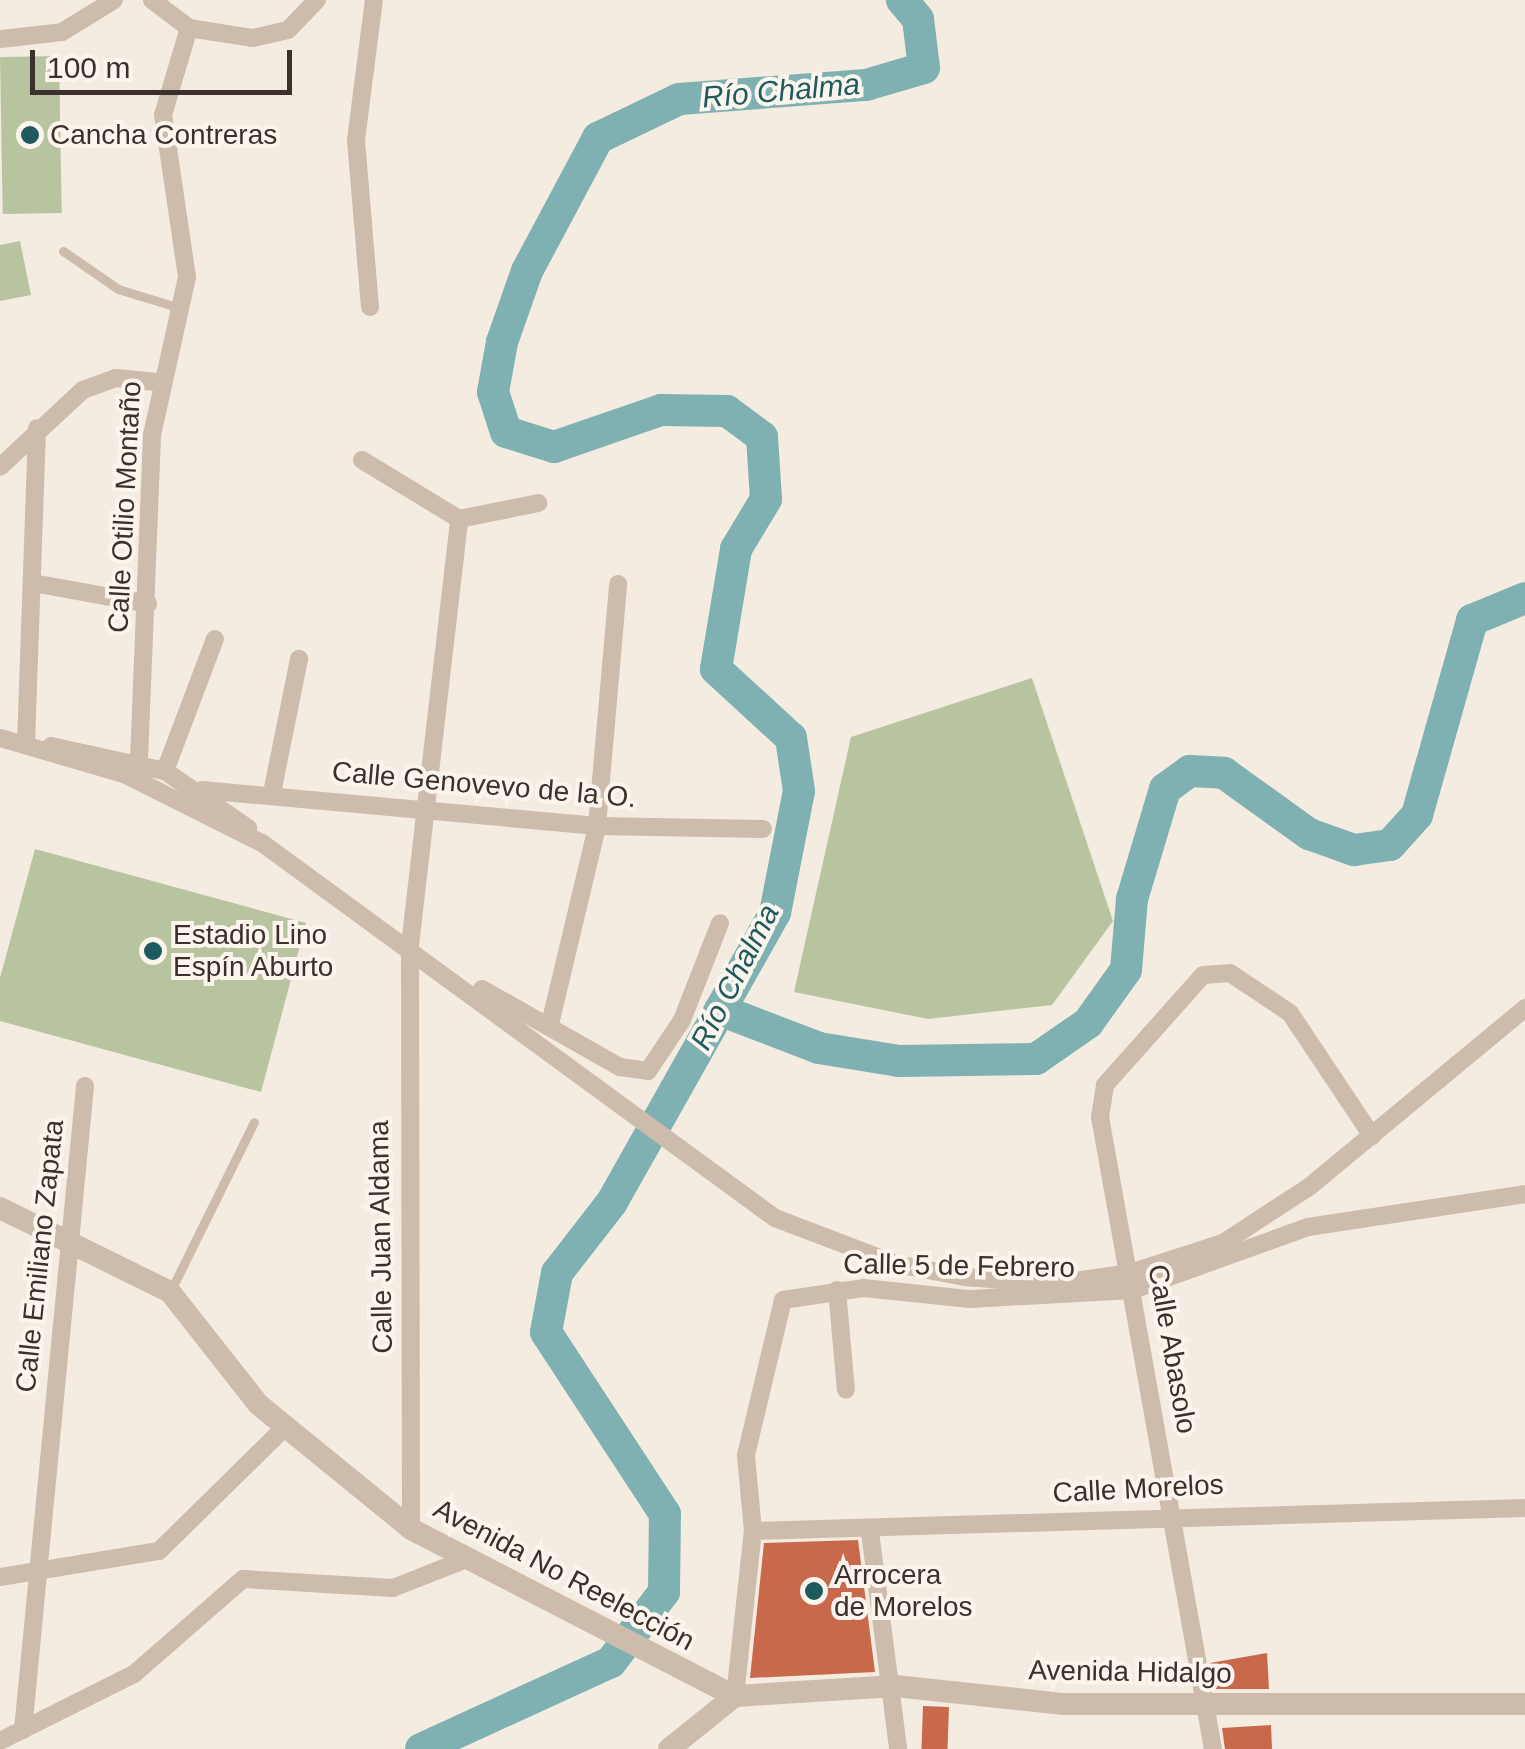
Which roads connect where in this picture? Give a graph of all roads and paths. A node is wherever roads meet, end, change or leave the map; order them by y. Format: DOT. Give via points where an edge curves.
graph roads {
  1 [pos="114,0"];
  2 [pos="152,0"];
  3 [pos="317,0"];
  4 [pos="374,0"];
  5 [pos="189,28"];
  6 [pos="0,40"];
  7 [pos="63,251"];
  8 [pos="370,306"];
  9 [pos="180,308"];
  10 [pos="157,382"];
  11 [pos="37,428"];
  12 [pos="362,460"];
  13 [pos="0,466"];
  14 [pos="538,504"];
  15 [pos="459,519"];
  16 [pos="33,583"];
  17 [pos="618,584"];
  18 [pos="148,604"];
  19 [pos="215,639"];
  20 [pos="299,659"];
  21 [pos="0,738"];
  22 [pos="31,746"];
  23 [pos="139,760"];
  24 [pos="165,771"];
  25 [pos="202,790"];
  26 [pos="272,793"];
  27 [pos="420,811"];
  28 [pos="597,826"];
  29 [pos="763,829"];
  30 [pos="262,843"];
  31 [pos="720,923"];
  32 [pos="410,945"];
  33 [pos="442,969"];
  34 [pos="1525,1008"];
  35 [pos="550,1024"];
  36 [pos="85,1086"];
  37 [pos="254,1122"];
  38 [pos="1372,1136"];
  39 [pos="1525,1194"];
  40 [pos="0,1208"];
  41 [pos="69,1238"];
  42 [pos="1224,1251"];
  43 [pos="1131,1282"];
  44 [pos="836,1290"];
  45 [pos="170,1292"];
  46 [pos="846,1390"];
  47 [pos="286,1426"];
  48 [pos="1525,1508"];
  49 [pos="1174,1512"];
  50 [pos="411,1529"];
  51 [pos="753,1532"];
  52 [pos="870,1532"];
  53 [pos="474,1565"];
  54 [pos="36,1574"];
  55 [pos="0,1577"];
  56 [pos="894,1686"];
  57 [pos="734,1696"];
  58 [pos="1208,1704"];
  59 [pos="1525,1704"];
  60 [pos="23,1730"];
  61 [pos="0,1741"];
  62 [pos="668,1749"];
  63 [pos="898,1749"];
  64 [pos="1212,1749"];
  1 -- 6 [label="street" via="62,32"];
  2 -- 5 [label="street"];
  3 -- 5 [label="street" via="274,35"];
  4 -- 8 [label="street" via="356,140"];
  5 -- 9 [label="street, Calle Otilio Montaño" via="162,136 186,258"];
  7 -- 9 [label="lane" via="118,288"];
  9 -- 10 [label="street, Calle Otilio Montaño"];
  10 -- 11 [label="street" via="97,382"];
  10 -- 18 [label="street, Calle Otilio Montaño"];
  11 -- 13 [label="street"];
  11 -- 16 [label="street"];
  12 -- 15 [label="street"];
  14 -- 15 [label="street"];
  15 -- 27 [label="street, Calle Juan Aldama"];
  16 -- 18 [label="street"];
  16 -- 22 [label="street"];
  17 -- 28 [label="street"];
  18 -- 23 [label="street, Calle Otilio Montaño"];
  19 -- 24 [label="street"];
  20 -- 26 [label="street"];
  21 -- 22 [label="street"];
  22 -- 23 [label="street"];
  22 -- 30 [label="street" via="147,784"];
  23 -- 24 [label="street"];
  24 -- 25 [label="street"];
  25 -- 26 [label="street, Calle Genovevo de la O."];
  25 -- 30 [label="street"];
  26 -- 27 [label="street, Calle Genovevo de la O."];
  27 -- 28 [label="street, Calle Genovevo de la O."];
  27 -- 32 [label="street, Calle Juan Aldama"];
  28 -- 29 [label="street, Calle Genovevo de la O."];
  28 -- 35 [label="street"];
  30 -- 32 [label="street"];
  31 -- 35 [label="street" via="656,1066 636,1072"];
  32 -- 33 [label="street"];
  32 -- 50 [label="street, Calle Juan Aldama"];
  33 -- 35 [label="street"];
  33 -- 43 [label="street" via="776,1218 896,1264 1017,1283"];
  34 -- 38 [label="street"];
  36 -- 41 [label="street, Calle Emiliano Zapata"];
  37 -- 45 [label="lane"];
  38 -- 42 [label="street"];
  38 -- 43 [label="street, Calle Abasolo" via="1290,1014 1230,973 1203,975 1112,1071 1102,1098"];
  39 -- 42 [label="street" via="1308,1227"];
  40 -- 41 [label="street, Avenida No Reelección"];
  41 -- 45 [label="street, Avenida No Reelección"];
  41 -- 54 [label="street, Calle Emiliano Zapata"];
  42 -- 43 [label="street"];
  43 -- 44 [label="street, Calle 5 de Febrero" via="970,1300"];
  43 -- 49 [label="street, Calle Abasolo"];
  44 -- 46 [label="street"];
  44 -- 51 [label="street, Calle 5 de Febrero" via="777,1306 746,1456"];
  45 -- 47 [label="street, Avenida No Reelección"];
  47 -- 50 [label="street, Avenida No Reelección"];
  47 -- 54 [label="street" via="159,1551"];
  48 -- 49 [label="street, Calle Morelos"];
  49 -- 52 [label="street, Calle Morelos"];
  49 -- 58 [label="street, Calle Abasolo"];
  50 -- 53 [label="street, Avenida No Reelección"];
  51 -- 52 [label="street, Calle Morelos"];
  51 -- 57 [label="street, Calle 5 de Febrero"];
  52 -- 56 [label="street"];
  53 -- 57 [label="street, Avenida No Reelección"];
  53 -- 60 [label="street" via="393,1588 244,1579 134,1674"];
  54 -- 55 [label="street"];
  54 -- 60 [label="street, Calle Emiliano Zapata"];
  56 -- 57 [label="street, Avenida Hidalgo"];
  56 -- 58 [label="street, Avenida Hidalgo" via="1064,1704"];
  56 -- 63 [label="street"];
  57 -- 62 [label="street"];
  58 -- 59 [label="street, Avenida Hidalgo"];
  58 -- 64 [label="street, Calle Abasolo"];
  60 -- 61 [label="street"];
}
